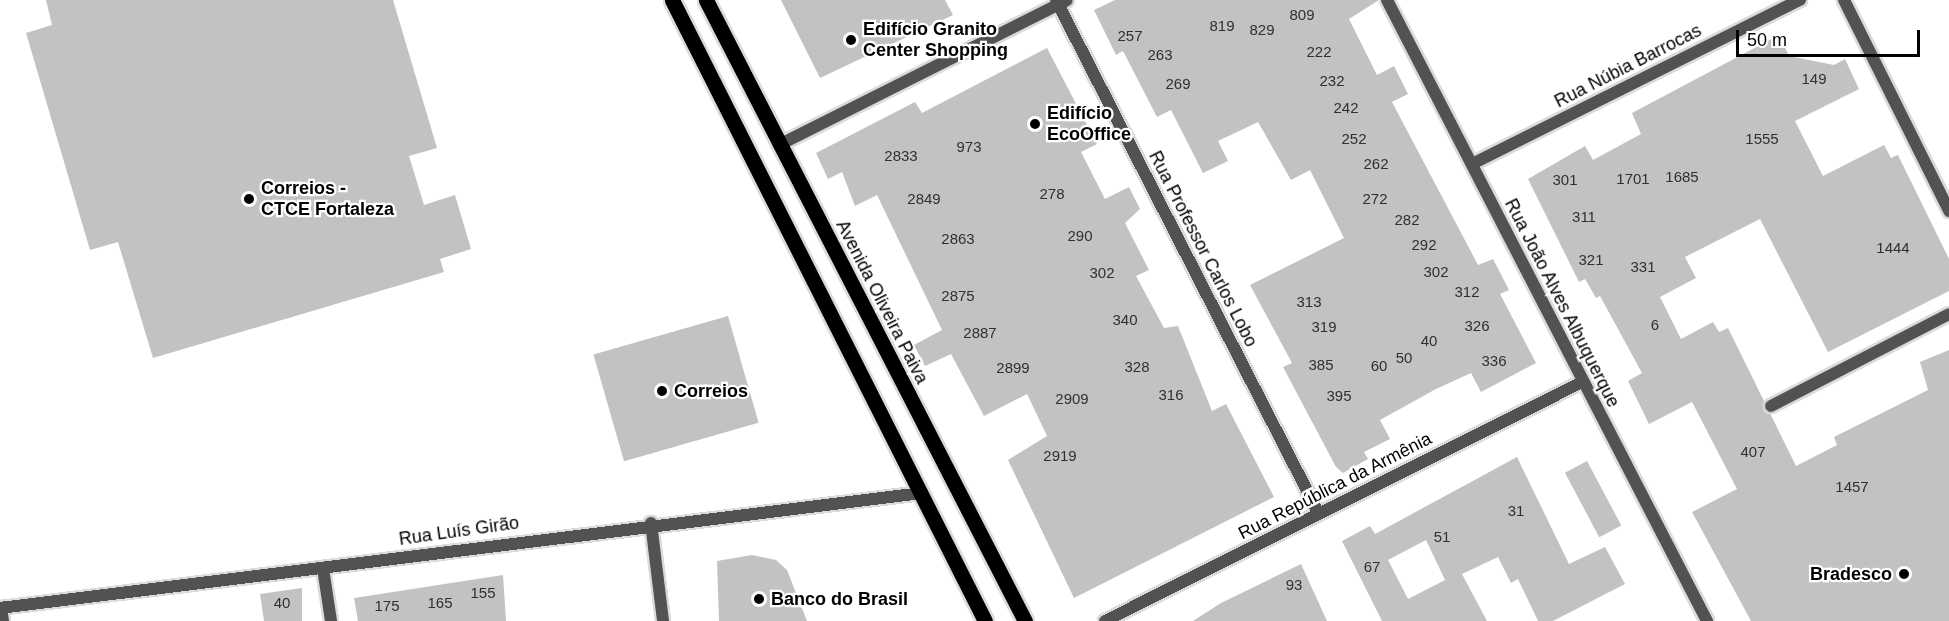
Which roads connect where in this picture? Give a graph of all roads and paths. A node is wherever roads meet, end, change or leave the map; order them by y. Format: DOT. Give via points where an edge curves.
graph roads {
  1 [pos="672,0"];
  2 [pos="706,0"];
  3 [pos="1387,0"];
  4 [pos="1800,0"];
  5 [pos="1844,0"];
  6 [pos="1060,2"];
  7 [pos="779,145"];
  8 [pos="1472,164"];
  9 [pos="1949,211"];
  10 [pos="1949,314"];
  11 [pos="1580,382"];
  12 [pos="1772,406"];
  13 [pos="922,493"];
  14 [pos="1319,514"];
  15 [pos="651,523"];
  16 [pos="323,568"];
  17 [pos="0,608"];
  18 [pos="3,621"];
  19 [pos="331,621"];
  20 [pos="663,621"];
  21 [pos="985,621"];
  22 [pos="1026,621"];
  23 [pos="1105,621"];
  24 [pos="1707,621"];
  1 -- 13 [label="main road"];
  2 -- 7 [label="main road, Avenida Oliveira Paiva"];
  3 -- 8 [label="street, Rua João Alves Albuquerque"];
  4 -- 8 [label="street, Rua Núbia Barrocas"];
  5 -- 9 [label="street"];
  6 -- 7 [label="street"];
  6 -- 14 [label="street, Rua Professor Carlos Lobo"];
  7 -- 22 [label="main road, Avenida Oliveira Paiva"];
  8 -- 11 [label="street, Rua João Alves Albuquerque"];
  10 -- 12 [label="street"];
  11 -- 14 [label="street, Rua República da Armênia"];
  11 -- 24 [label="street, Rua João Alves Albuquerque"];
  13 -- 15 [label="street, Rua Luís Girão"];
  13 -- 21 [label="main road"];
  14 -- 23 [label="street, Rua República da Armênia"];
  15 -- 16 [label="street, Rua Luís Girão"];
  15 -- 20 [label="street"];
  16 -- 17 [label="street, Rua Luís Girão"];
  16 -- 19 [label="street"];
  17 -- 18 [label="street"];
}
